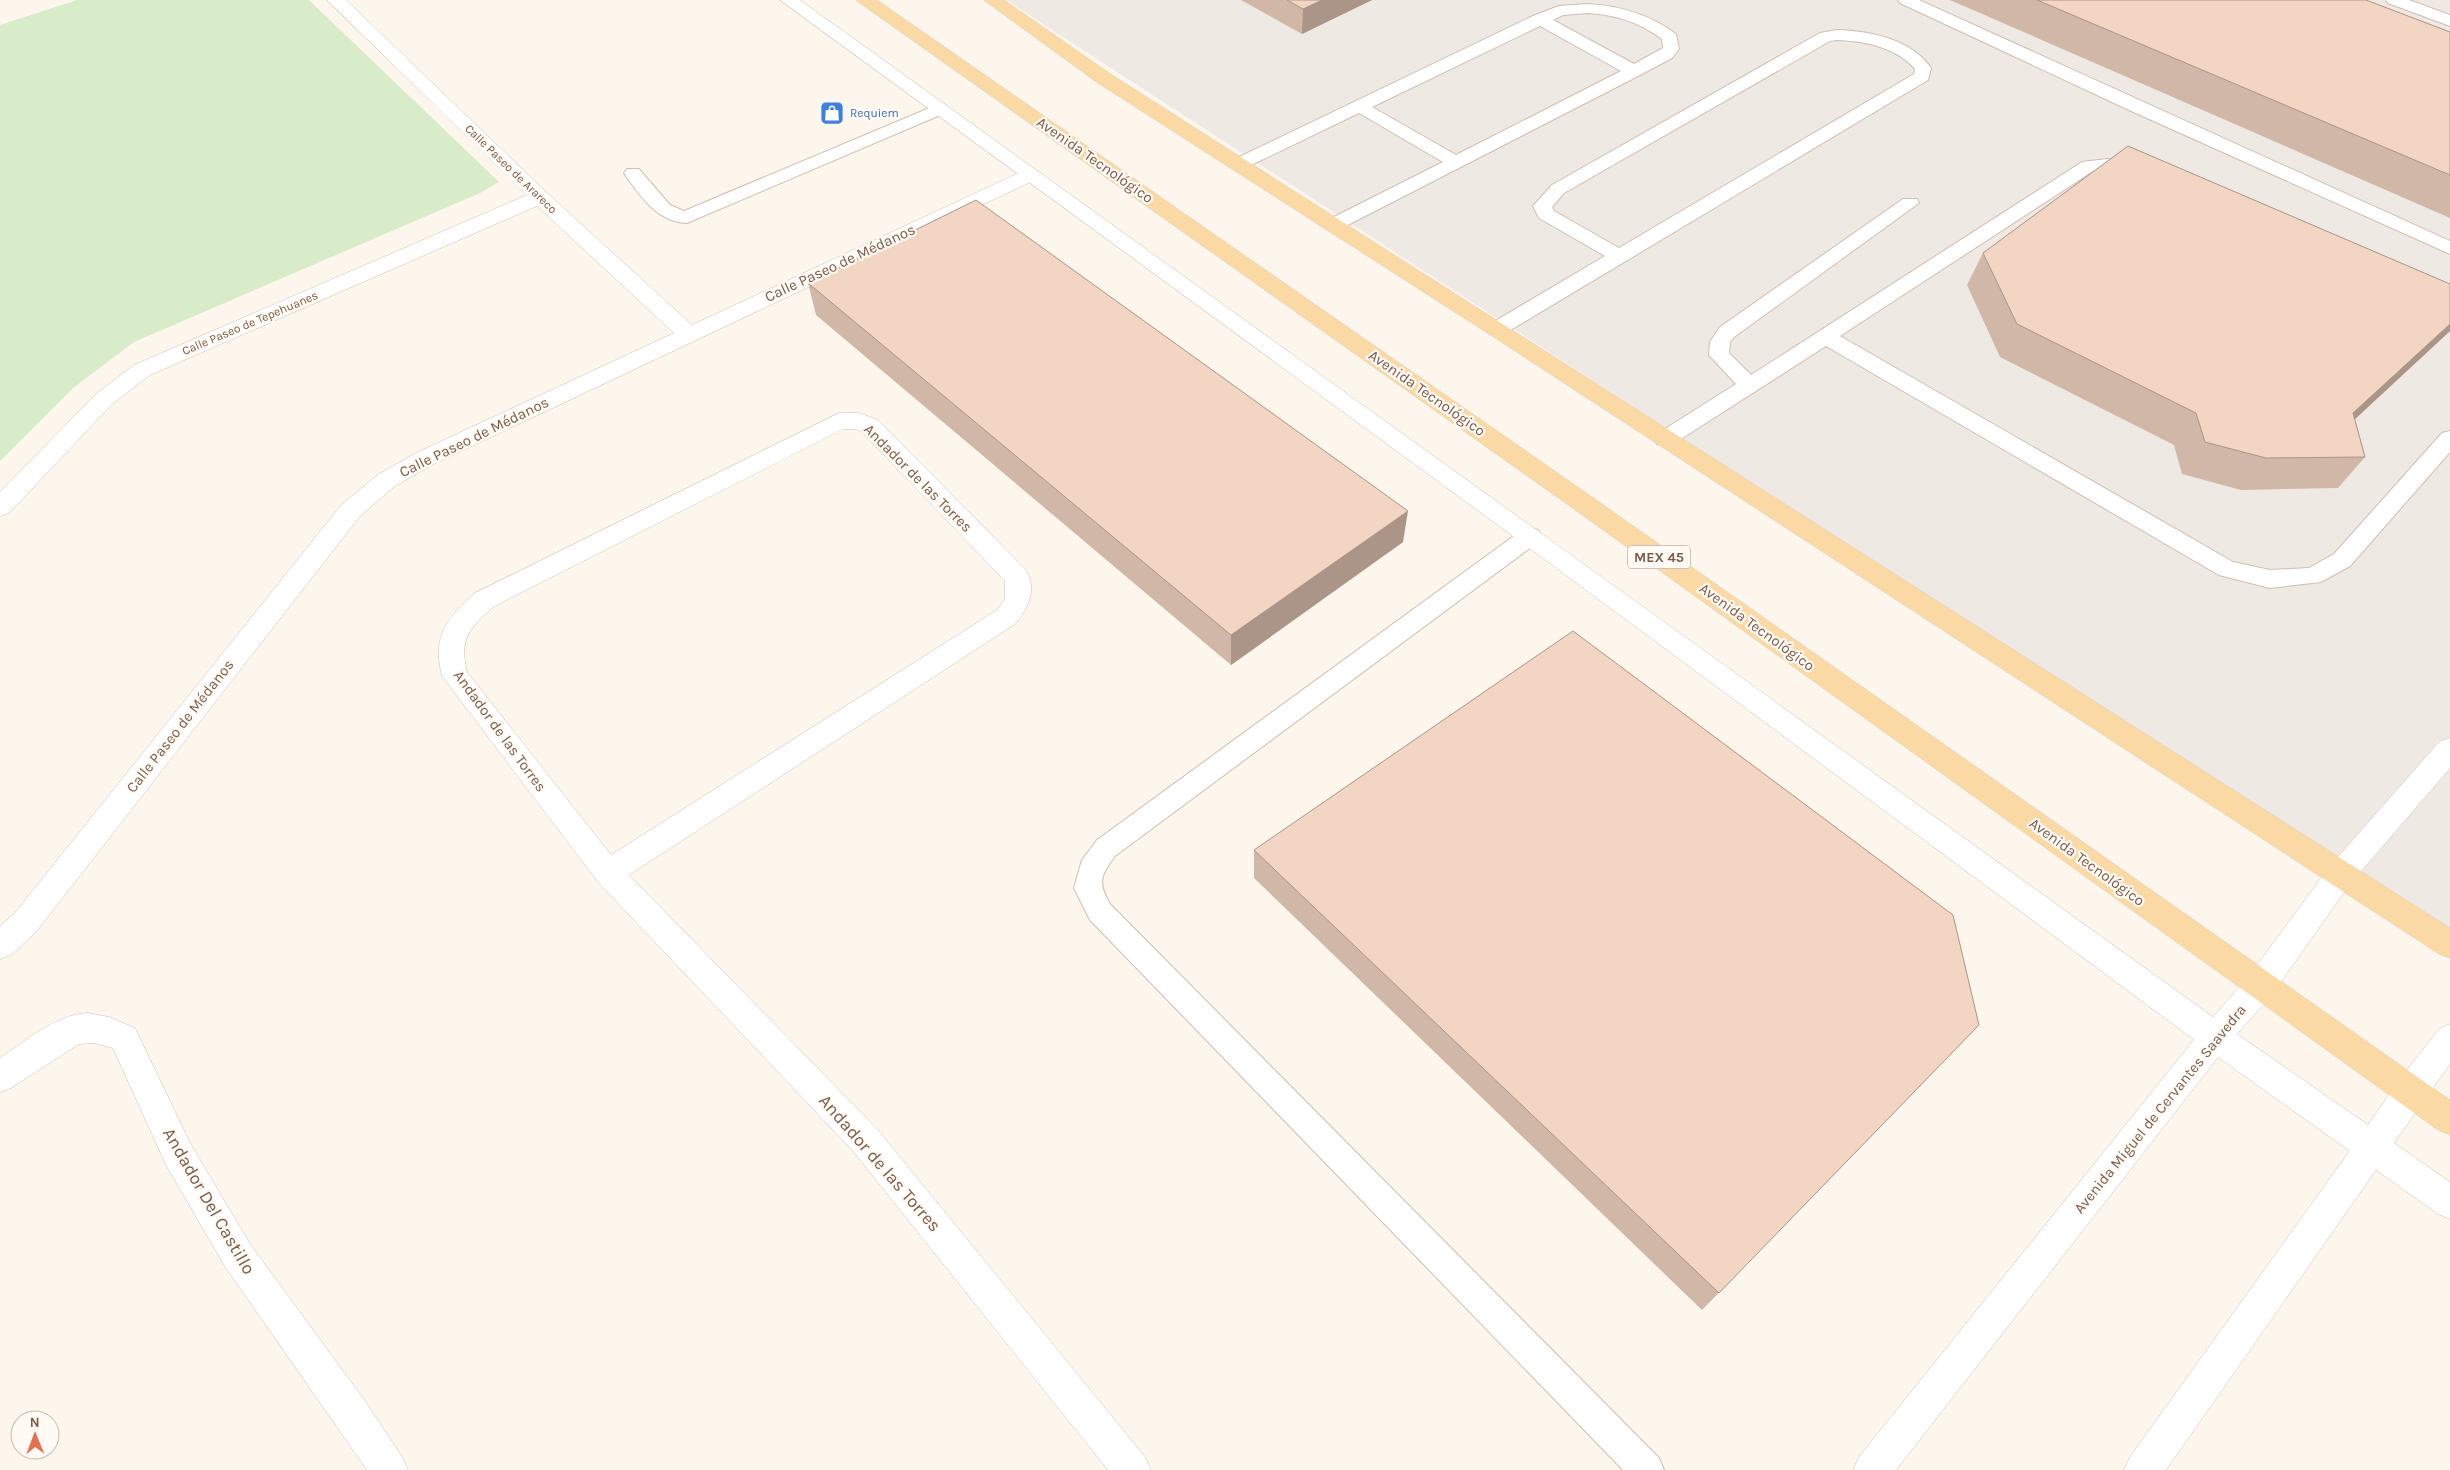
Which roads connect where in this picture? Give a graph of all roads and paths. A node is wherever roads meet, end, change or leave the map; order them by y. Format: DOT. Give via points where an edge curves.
graph roads {
  1 [pos="336,0"];
  2 [pos="789,0"];
  3 [pos="865,0"];
  4 [pos="993,0"];
  5 [pos="1906,0"];
  6 [pos="2394,0"];
  7 [pos="1539,19"];
  8 [pos="2450,22"];
  9 [pos="1634,71"];
  10 [pos="1358,106"];
  11 [pos="939,109"];
  12 [pos="1456,162"];
  13 [pos="1239,164"];
  14 [pos="633,173"];
  15 [pos="2155,173"];
  16 [pos="1030,175"];
  17 [pos="540,197"];
  18 [pos="1910,203"];
  19 [pos="1333,225"];
  20 [pos="2450,248"];
  21 [pos="1620,258"];
  22 [pos="1497,329"];
  23 [pos="690,335"];
  24 [pos="1826,337"];
  25 [pos="1749,386"];
  26 [pos="1664,438"];
  27 [pos="2450,438"];
  28 [pos="0,507"];
  29 [pos="1530,536"];
  30 [pos="2450,749"];
  31 [pos="608,874"];
  32 [pos="2340,875"];
  33 [pos="2450,944"];
  34 [pos="0,945"];
  35 [pos="2260,986"];
  36 [pos="2215,1037"];
  37 [pos="2450,1039"];
  38 [pos="0,1077"];
  39 [pos="2410,1091"];
  40 [pos="2450,1119"];
  41 [pos="2373,1146"];
  42 [pos="2450,1202"];
  43 [pos="388,1470"];
  44 [pos="1132,1470"];
  45 [pos="1647,1470"];
  46 [pos="1872,1470"];
  47 [pos="2143,1470"];
  1 -- 17 [label="street, Calle Paseo de Arareco"];
  2 -- 11 [label="street"];
  3 -- 35 [label="main road, Avenida Tecnológico / MEX 45" via="1567,491"];
  4 -- 13 [label="main road" via="1105,79"];
  5 -- 20 [label="lane"];
  6 -- 8 [label="lane"];
  7 -- 9 [label="lane"];
  7 -- 9 [label="lane" via="1560,10 1592,6 1636,19 1670,37 1671,49 1666,54"];
  7 -- 10 [label="lane"];
  9 -- 12 [label="lane"];
  10 -- 12 [label="lane"];
  10 -- 13 [label="lane"];
  11 -- 14 [label="lane" via="687,217 668,214"];
  11 -- 16 [label="street"];
  12 -- 19 [label="lane"];
  13 -- 19 [label="main road"];
  15 -- 24 [label="lane" via="2116,165 2088,166"];
  16 -- 23 [label="street, Calle Paseo de Médanos"];
  16 -- 29 [label="street"];
  17 -- 23 [label="street, Calle Paseo de Arareco"];
  17 -- 28 [label="street, Calle Paseo de Tepehuanes" via="142,370 104,399"];
  18 -- 25 [label="lane" via="1727,332 1720,342 1719,355"];
  19 -- 22 [label="main road"];
  21 -- 21 [label="lane" via="1546,214 1542,206 1558,189 1826,36 1863,36 1918,60 1923,68 1922,76"];
  21 -- 22 [label="lane"];
  22 -- 26 [label="main road"];
  23 -- 34 [label="street, Calle Paseo de Médanos" via="424,459 387,480 351,510 25,923"];
  24 -- 25 [label="lane"];
  24 -- 27 [label="lane" via="2228,570 2270,579 2313,576 2342,560"];
  25 -- 26 [label="lane"];
  26 -- 32 [label="main road"];
  29 -- 36 [label="street"];
  29 -- 45 [label="lane" via="1106,848 1091,868 1087,888 1100,912"];
  30 -- 32 [label="street, Avenida Miguel de Cervantes Saavedra"];
  31 -- 31 [label="street, Andador de las Torres" via="455,676 449,658 451,641 460,622 484,600 839,421 859,421 870,426 1017,577 1021,591 1017,605 1006,617"];
  31 -- 44 [label="street, Andador de las Torres" via="865,1140"];
  32 -- 33 [label="main road"];
  32 -- 35 [label="street, Avenida Miguel de Cervantes Saavedra"];
  35 -- 36 [label="street, Avenida Miguel de Cervantes Saavedra"];
  35 -- 39 [label="main road, Avenida Tecnológico / MEX 45"];
  36 -- 41 [label="street"];
  36 -- 46 [label="street, Avenida Miguel de Cervantes Saavedra"];
  37 -- 39 [label="street"];
  38 -- 43 [label="street, Andador Del Castillo" via="61,1037 81,1028 109,1030 124,1038 178,1154 238,1256 352,1414"];
  39 -- 40 [label="main road, Avenida Tecnológico / MEX 45"];
  39 -- 41 [label="street"];
  41 -- 42 [label="street"];
  41 -- 47 [label="street"];
}
